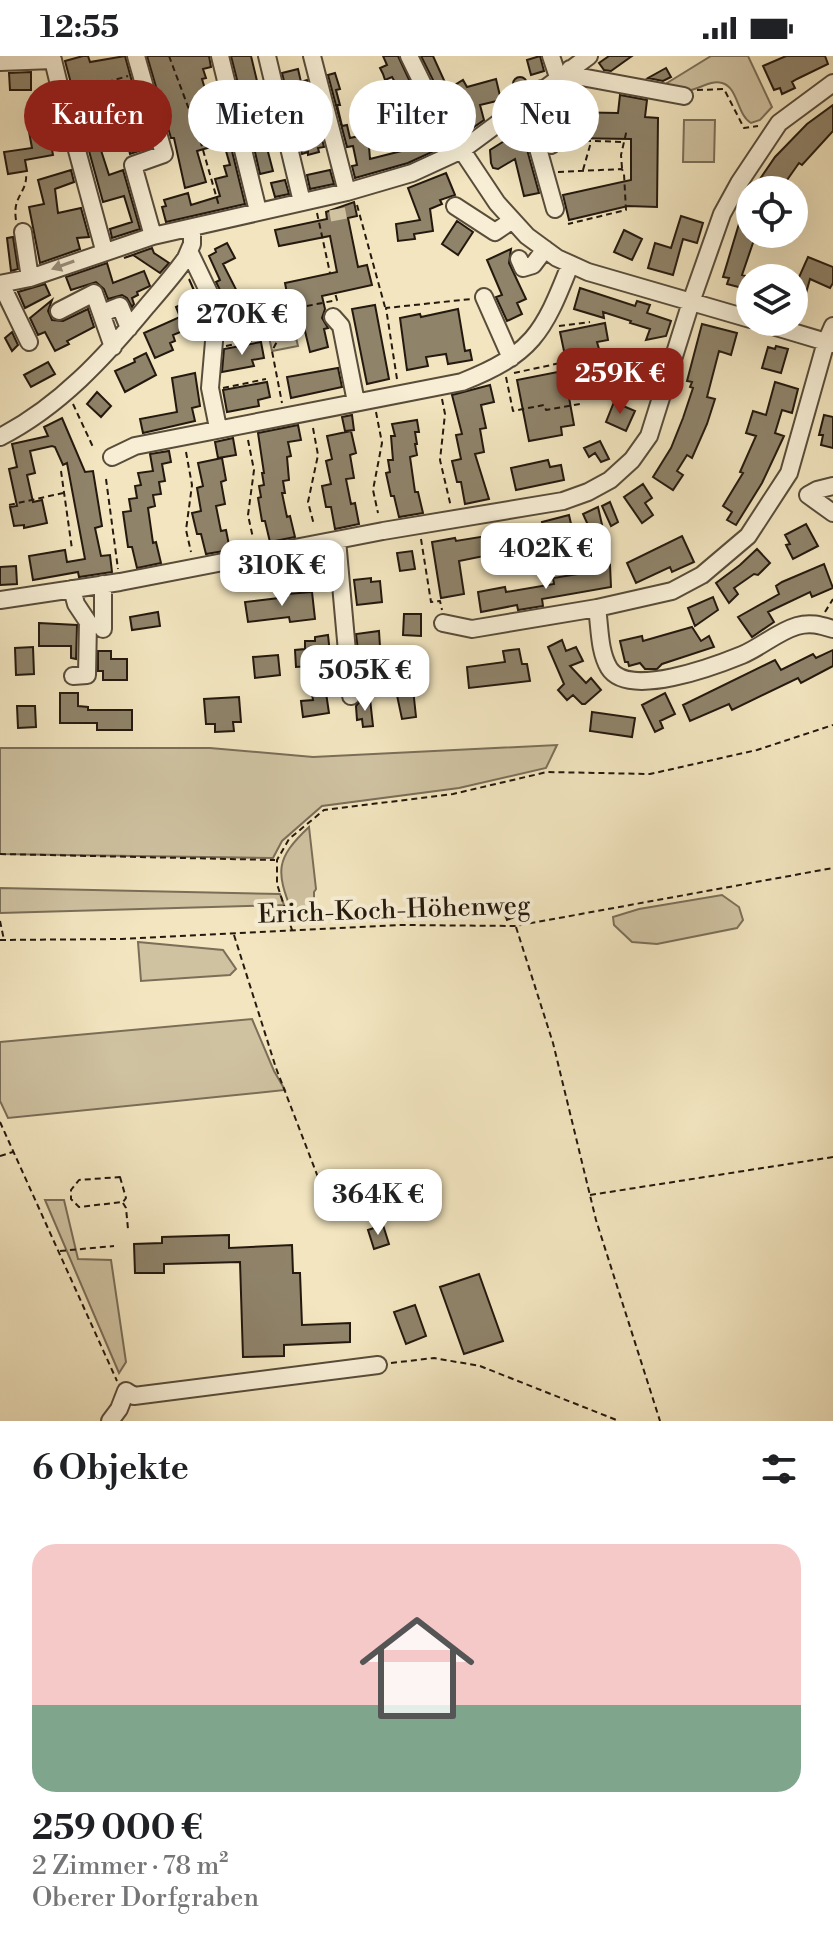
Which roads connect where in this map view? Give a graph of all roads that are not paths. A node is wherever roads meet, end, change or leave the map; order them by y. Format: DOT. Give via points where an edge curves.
graph roads {
  1 [pos="220,56"];
  2 [pos="267,56"];
  3 [pos="312,56"];
  4 [pos="409,56"];
  5 [pos="551,56"];
  6 [pos="589,56"];
  7 [pos="0,62"];
  8 [pos="138,64"];
  9 [pos="564,73"];
  10 [pos="58,80"];
  11 [pos="421,80"];
  12 [pos="554,80"];
  13 [pos="833,83"];
  14 [pos="684,96"];
  15 [pos="492,127"];
  16 [pos="476,139"];
  17 [pos="77,152"];
  18 [pos="458,152"];
  19 [pos="463,152"];
  20 [pos="544,152"];
  21 [pos="302,202"];
  22 [pos="339,202"];
  23 [pos="455,206"];
  24 [pos="555,209"];
  25 [pos="258,211"];
  26 [pos="511,221"];
  27 [pos="192,228"];
  28 [pos="23,232"];
  29 [pos="153,236"];
  30 [pos="545,249"];
  31 [pos="104,250"];
  32 [pos="189,251"];
  33 [pos="519,259"];
  34 [pos="570,265"];
  35 [pos="30,278"];
  36 [pos="0,284"];
  37 [pos="484,297"];
  38 [pos="213,301"];
  39 [pos="691,302"];
  40 [pos="59,311"];
  41 [pos="105,312"];
  42 [pos="736,315"];
  43 [pos="333,317"];
  44 [pos="216,318"];
  45 [pos="129,328"];
  46 [pos="808,332"];
  47 [pos="831,337"];
  48 [pos="29,342"];
  49 [pos="113,347"];
  50 [pos="513,366"];
  51 [pos="356,402"];
  52 [pos="218,428"];
  53 [pos="0,437"];
  54 [pos="112,457"];
  55 [pos="833,486"];
  56 [pos="833,513"];
  57 [pos="337,540"];
  58 [pos="103,584"];
  59 [pos="72,589"];
  60 [pos="0,600"];
  61 [pos="597,608"];
  62 [pos="443,623"];
  63 [pos="825,626"];
  64 [pos="103,629"];
  65 [pos="73,676"];
  66 [pos="351,696"];
  67 [pos="378,1365"];
  68 [pos="110,1421"];
  1 -- 25 [label="street"];
  2 -- 21 [label="street"];
  3 -- 22 [label="street"];
  4 -- 11 [label="street"];
  5 -- 9 [label="street"];
  6 -- 9 [label="street"];
  7 -- 10 [label="street" via="53,60"];
  8 -- 29 [label="street" via="164,154 133,165"];
  9 -- 12 [label="street"];
  9 -- 14 [label="street"];
  13 -- 39 [label="street" via="779,123 739,183 722,214"];
  15 -- 16 [label="street"];
  17 -- 31 [label="street"];
  18 -- 22 [label="street"];
  19 -- 26 [label="street"];
  20 -- 24 [label="street"];
  21 -- 22 [label="street"];
  21 -- 25 [label="street"];
  23 -- 26 [label="street" via="495,232"];
  25 -- 27 [label="street"];
  26 -- 30 [label="street"];
  27 -- 29 [label="street"];
  27 -- 32 [label="street"];
  28 -- 35 [label="street"];
  29 -- 31 [label="street"];
  30 -- 33 [label="street" via="533,265 523,268"];
  30 -- 34 [label="street"];
  31 -- 35 [label="street, one-way"];
  32 -- 38 [label="street"];
  32 -- 45 [label="street"];
  34 -- 39 [label="street"];
  34 -- 50 [label="street" via="542,329"];
  35 -- 36 [label="street"];
  36 -- 48 [label="street"];
  37 -- 50 [label="street"];
  39 -- 42 [label="street"];
  39 -- 57 [label="street" via="649,436 610,480 563,501"];
  40 -- 49 [label="street" via="94,293"];
  41 -- 45 [label="street" via="120,306"];
  43 -- 51 [label="street" via="341,326"];
  44 -- 52 [label="street" via="211,391"];
  45 -- 49 [label="street"];
  46 -- 47 [label="street"];
  47 -- 61 [label="street" via="789,473 748,536 702,575 672,591"];
  49 -- 53 [label="street" via="67,391"];
  50 -- 51 [label="street" via="462,382"];
  51 -- 52 [label="street"];
  52 -- 54 [label="street" via="135,446"];
  55 -- 56 [label="street" via="808,495"];
  57 -- 58 [label="street"];
  57 -- 66 [label="street"];
  58 -- 59 [label="street"];
  58 -- 64 [label="street"];
  59 -- 60 [label="street"];
  59 -- 65 [label="street" via="88,622 87,675"];
  61 -- 62 [label="street" via="472,629"];
  61 -- 63 [label="street" via="610,670 620,680 640,682 740,656 787,630"];
  67 -- 68 [label="street" via="134,1396 126,1391"];
}
